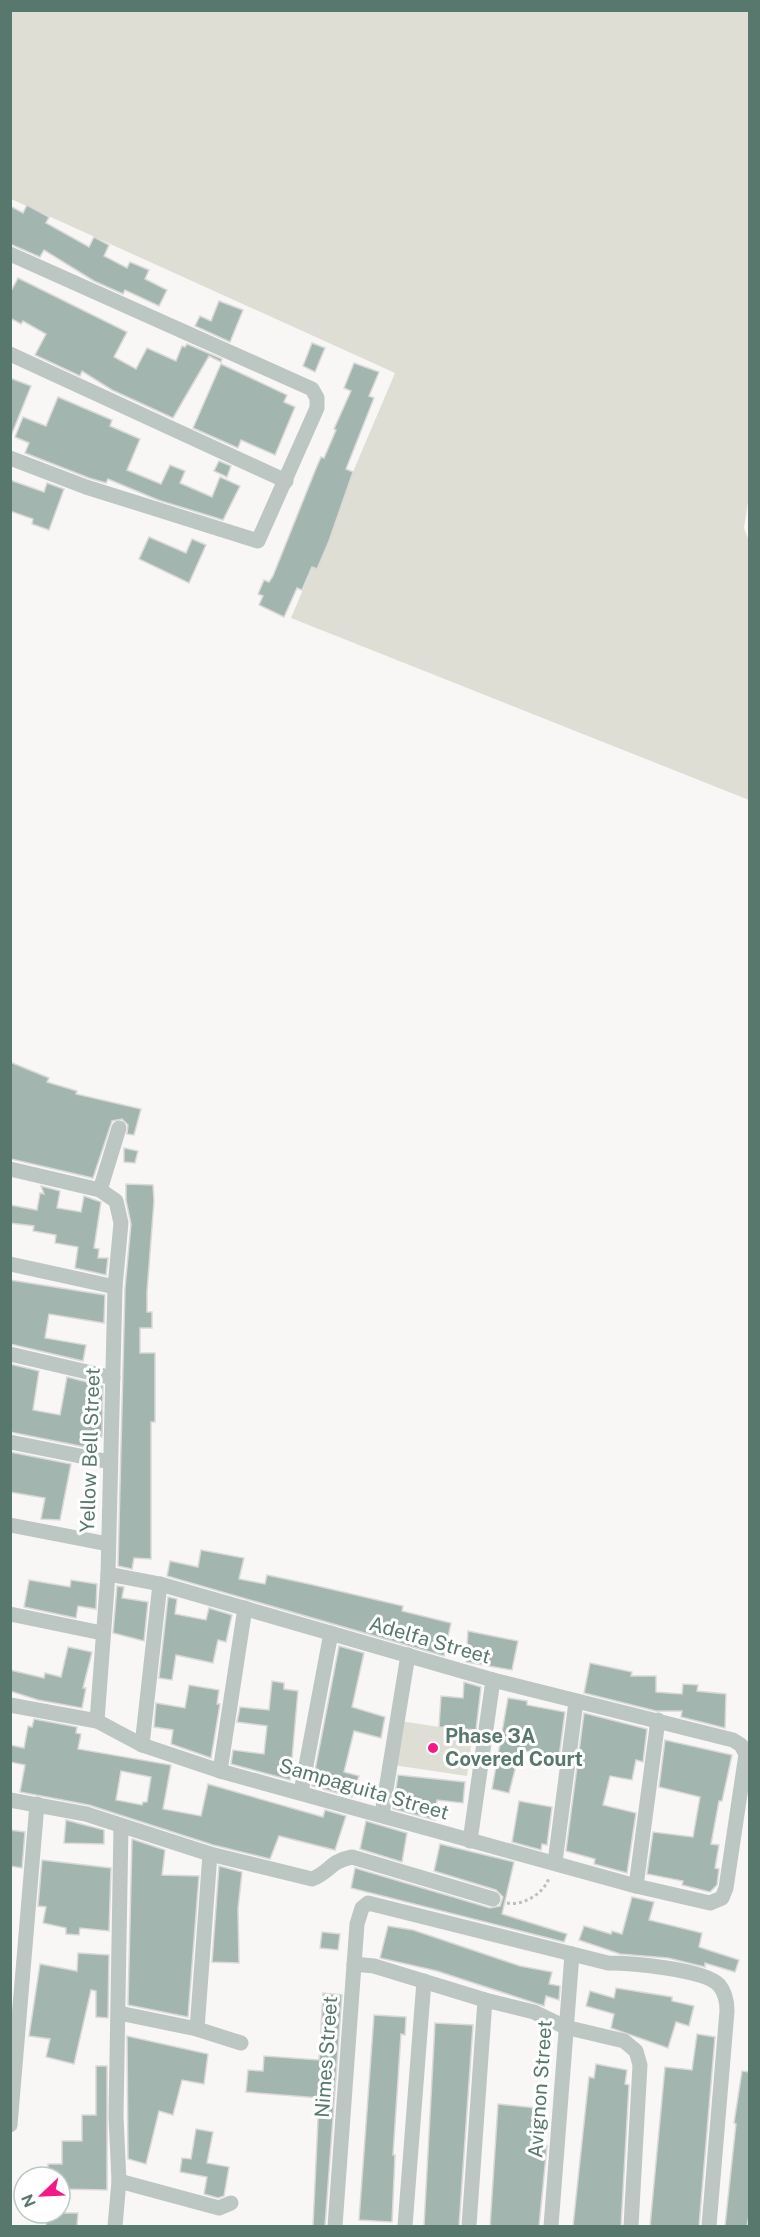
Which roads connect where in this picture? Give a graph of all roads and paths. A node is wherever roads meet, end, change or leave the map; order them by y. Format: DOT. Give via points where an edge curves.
graph roads {
  1 [pos="10,254"];
  2 [pos="10,354"];
  3 [pos="10,458"];
  4 [pos="286,481"];
  5 [pos="119,1128"];
  6 [pos="10,1169"];
  7 [pos="100,1190"];
  8 [pos="10,1264"];
  9 [pos="115,1287"];
  10 [pos="10,1354"];
  11 [pos="113,1378"];
  12 [pos="10,1442"];
  13 [pos="110,1462"];
  14 [pos="10,1525"];
  15 [pos="108,1544"];
  16 [pos="108,1574"];
  17 [pos="160,1584"];
  18 [pos="245,1608"];
  19 [pos="10,1614"];
  20 [pos="102,1633"];
  21 [pos="331,1633"];
  22 [pos="408,1655"];
  23 [pos="494,1680"];
  24 [pos="576,1702"];
  25 [pos="10,1705"];
  26 [pos="658,1720"];
  27 [pos="97,1721"];
  28 [pos="142,1746"];
  29 [pos="220,1771"];
  30 [pos="301,1792"];
  31 [pos="10,1800"];
  32 [pos="37,1804"];
  33 [pos="382,1814"];
  34 [pos="122,1826"];
  35 [pos="470,1841"];
  36 [pos="210,1854"];
  37 [pos="555,1862"];
  38 [pos="636,1886"];
  39 [pos="493,1899"];
  40 [pos="710,1903"];
  41 [pos="572,1954"];
  42 [pos="354,1964"];
  43 [pos="424,1981"];
  44 [pos="484,2000"];
  45 [pos="119,2013"];
  46 [pos="565,2027"];
  47 [pos="198,2029"];
  48 [pos="241,2043"];
  49 [pos="10,2125"];
  50 [pos="119,2181"];
  51 [pos="231,2203"];
  52 [pos="114,2226"];
  53 [pos="335,2226"];
  54 [pos="405,2226"];
  55 [pos="469,2226"];
  56 [pos="551,2226"];
  57 [pos="631,2226"];
  58 [pos="710,2226"];
  1 -- 4 [label="street" via="312,389 317,408"];
  2 -- 4 [label="street"];
  3 -- 4 [label="street" via="86,487 258,541"];
  5 -- 7 [label="street"];
  6 -- 7 [label="street"];
  7 -- 9 [label="street, Yellow Bell Street" via="116,1201 121,1223"];
  8 -- 9 [label="street"];
  9 -- 11 [label="street, Yellow Bell Street"];
  10 -- 11 [label="street"];
  11 -- 13 [label="street, Yellow Bell Street"];
  12 -- 13 [label="street"];
  13 -- 15 [label="street, Yellow Bell Street"];
  14 -- 15 [label="street"];
  15 -- 16 [label="street, Yellow Bell Street"];
  16 -- 17 [label="street, Adelfa Street"];
  16 -- 20 [label="street, Yellow Bell Street"];
  17 -- 18 [label="street, Adelfa Street"];
  17 -- 28 [label="street"];
  18 -- 21 [label="street, Adelfa Street"];
  18 -- 29 [label="street"];
  19 -- 20 [label="street"];
  20 -- 27 [label="street, Yellow Bell Street"];
  21 -- 22 [label="street, Adelfa Street"];
  21 -- 30 [label="street"];
  22 -- 23 [label="street, Adelfa Street"];
  22 -- 33 [label="street"];
  23 -- 24 [label="street, Adelfa Street"];
  23 -- 35 [label="street"];
  24 -- 26 [label="street, Adelfa Street"];
  24 -- 37 [label="street"];
  25 -- 27 [label="street, Sampaguita Street"];
  26 -- 38 [label="street"];
  26 -- 40 [label="street, Adelfa Street" via="733,1740 747,1754 726,1888 722,1898"];
  27 -- 28 [label="street, Sampaguita Street"];
  28 -- 29 [label="street, Sampaguita Street"];
  29 -- 30 [label="street, Sampaguita Street"];
  30 -- 33 [label="street, Sampaguita Street"];
  31 -- 32 [label="street"];
  32 -- 34 [label="street"];
  32 -- 49 [label="street"];
  33 -- 35 [label="street, Sampaguita Street"];
  34 -- 36 [label="street"];
  34 -- 45 [label="street"];
  35 -- 37 [label="street, Sampaguita Street"];
  36 -- 39 [label="street" via="312,1879 337,1860 352,1857"];
  36 -- 47 [label="street"];
  37 -- 38 [label="street, Sampaguita Street"];
  37 -- 39 [label="path" via="546,1887 538,1894 511,1904"];
  38 -- 40 [label="street, Sampaguita Street"];
  41 -- 42 [label="street, Nimes Street" via="368,1903 357,1924"];
  41 -- 46 [label="street, Avignon Street"];
  41 -- 58 [label="street" via="706,1977 723,1991 727,2011"];
  42 -- 43 [label="street"];
  42 -- 53 [label="street, Nimes Street"];
  43 -- 44 [label="street"];
  43 -- 54 [label="street"];
  44 -- 46 [label="street" via="534,2012"];
  44 -- 55 [label="street"];
  45 -- 47 [label="street"];
  45 -- 50 [label="street"];
  46 -- 56 [label="street, Avignon Street"];
  46 -- 57 [label="street" via="624,2041 636,2051 639,2060"];
  47 -- 48 [label="street"];
  50 -- 51 [label="street" via="219,2208"];
  50 -- 52 [label="street"];
}
